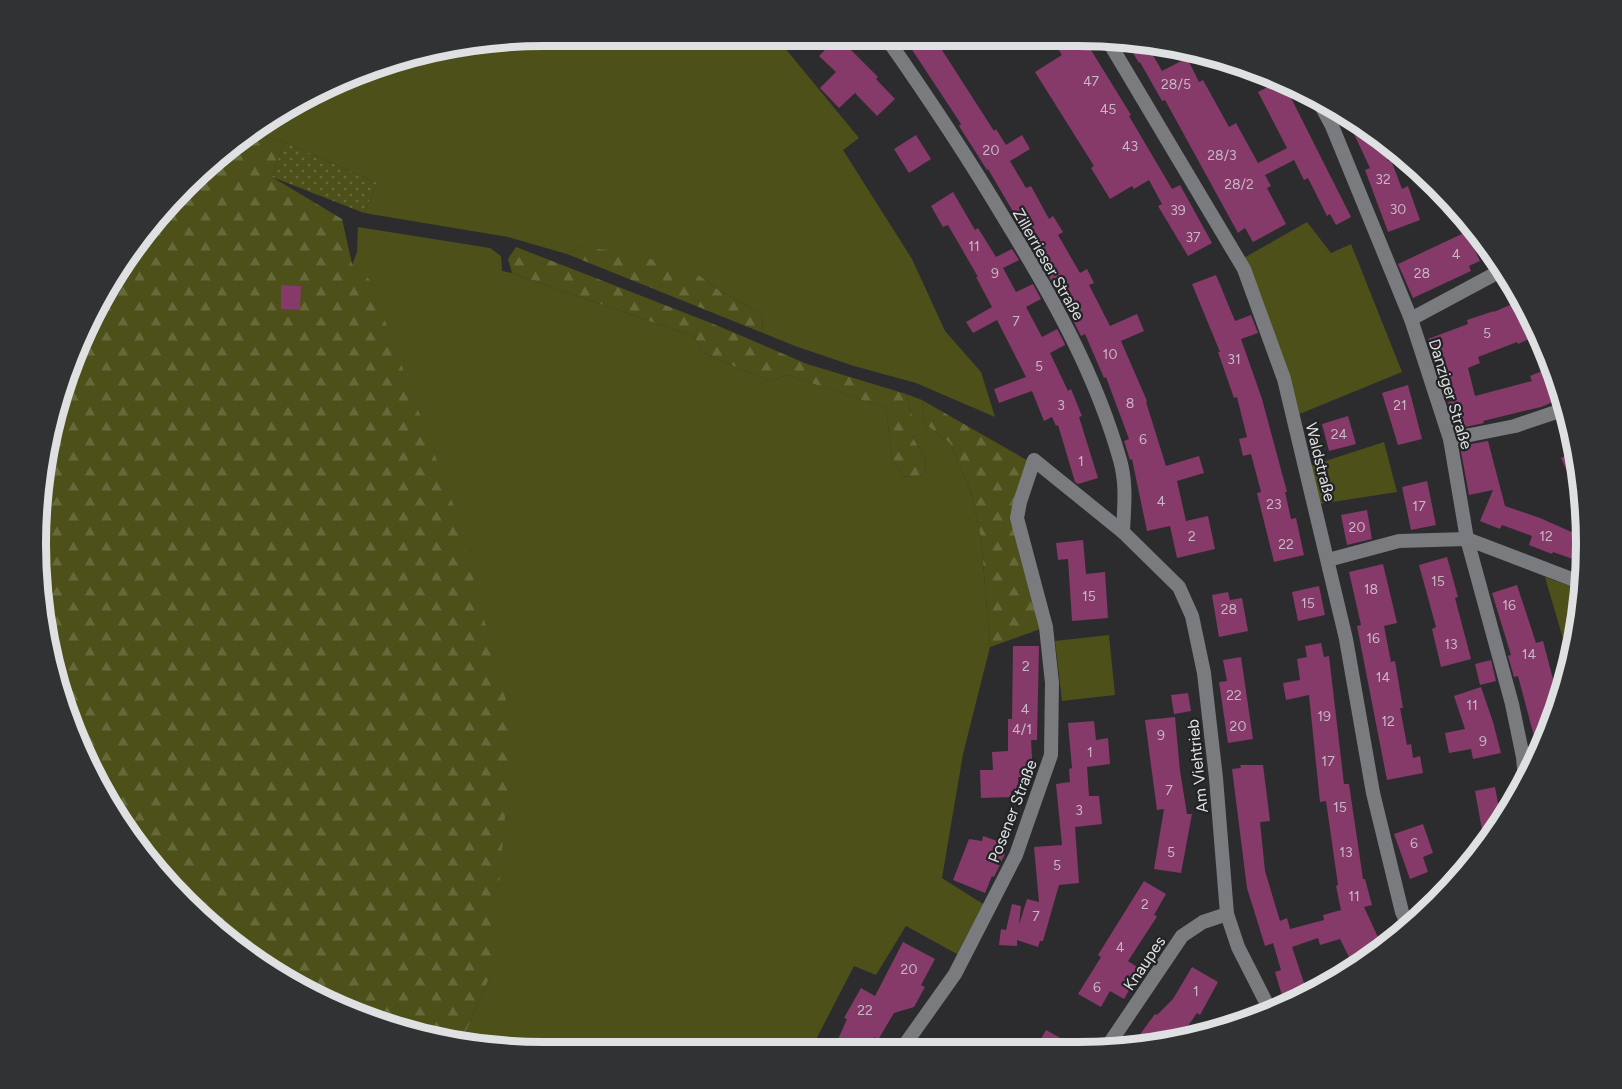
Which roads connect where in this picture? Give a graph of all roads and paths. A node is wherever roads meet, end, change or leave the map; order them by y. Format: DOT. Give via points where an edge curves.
graph roads {
  1 [pos="892,46"];
  2 [pos="1112,48"];
  3 [pos="1325,112"];
  4 [pos="1495,274"];
  5 [pos="1411,319"];
  6 [pos="1558,412"];
  7 [pos="1450,439"];
  8 [pos="1123,532"];
  9 [pos="1467,539"];
  10 [pos="1328,560"];
  11 [pos="1574,580"];
  12 [pos="1524,766"];
  13 [pos="1227,914"];
  14 [pos="1405,919"];
  15 [pos="1268,1005"];
  16 [pos="1112,1041"];
  17 [pos="907,1042"];
  1 -- 8 [label="street, Zillerrieser Straße" via="932,102 1044,283 1089,371 1120,461 1125,495"];
  2 -- 10 [label="street, Waldstraße" via="1244,269 1284,379"];
  3 -- 5 [label="street, Danziger Straße"];
  4 -- 5 [label="street"];
  5 -- 7 [label="street, Danziger Straße"];
  6 -- 7 [label="street" via="1515,426"];
  7 -- 9 [label="street, Danziger Straße"];
  8 -- 13 [label="street, Am Viehtrieb" via="1179,587 1192,616 1204,673"];
  8 -- 17 [label="street, Posener Straße" via="1034,460 1017,518 1046,627 1052,683 1051,755 1016,855 955,974"];
  9 -- 10 [label="street" via="1399,541"];
  9 -- 11 [label="street"];
  9 -- 12 [label="street, Danziger Straße" via="1512,705"];
  10 -- 14 [label="street, Waldstraße" via="1346,639 1372,793"];
  13 -- 15 [label="street, Am Viehtrieb" via="1238,947"];
  13 -- 16 [label="street, Knaupes" via="1203,922 1182,936"];
}
